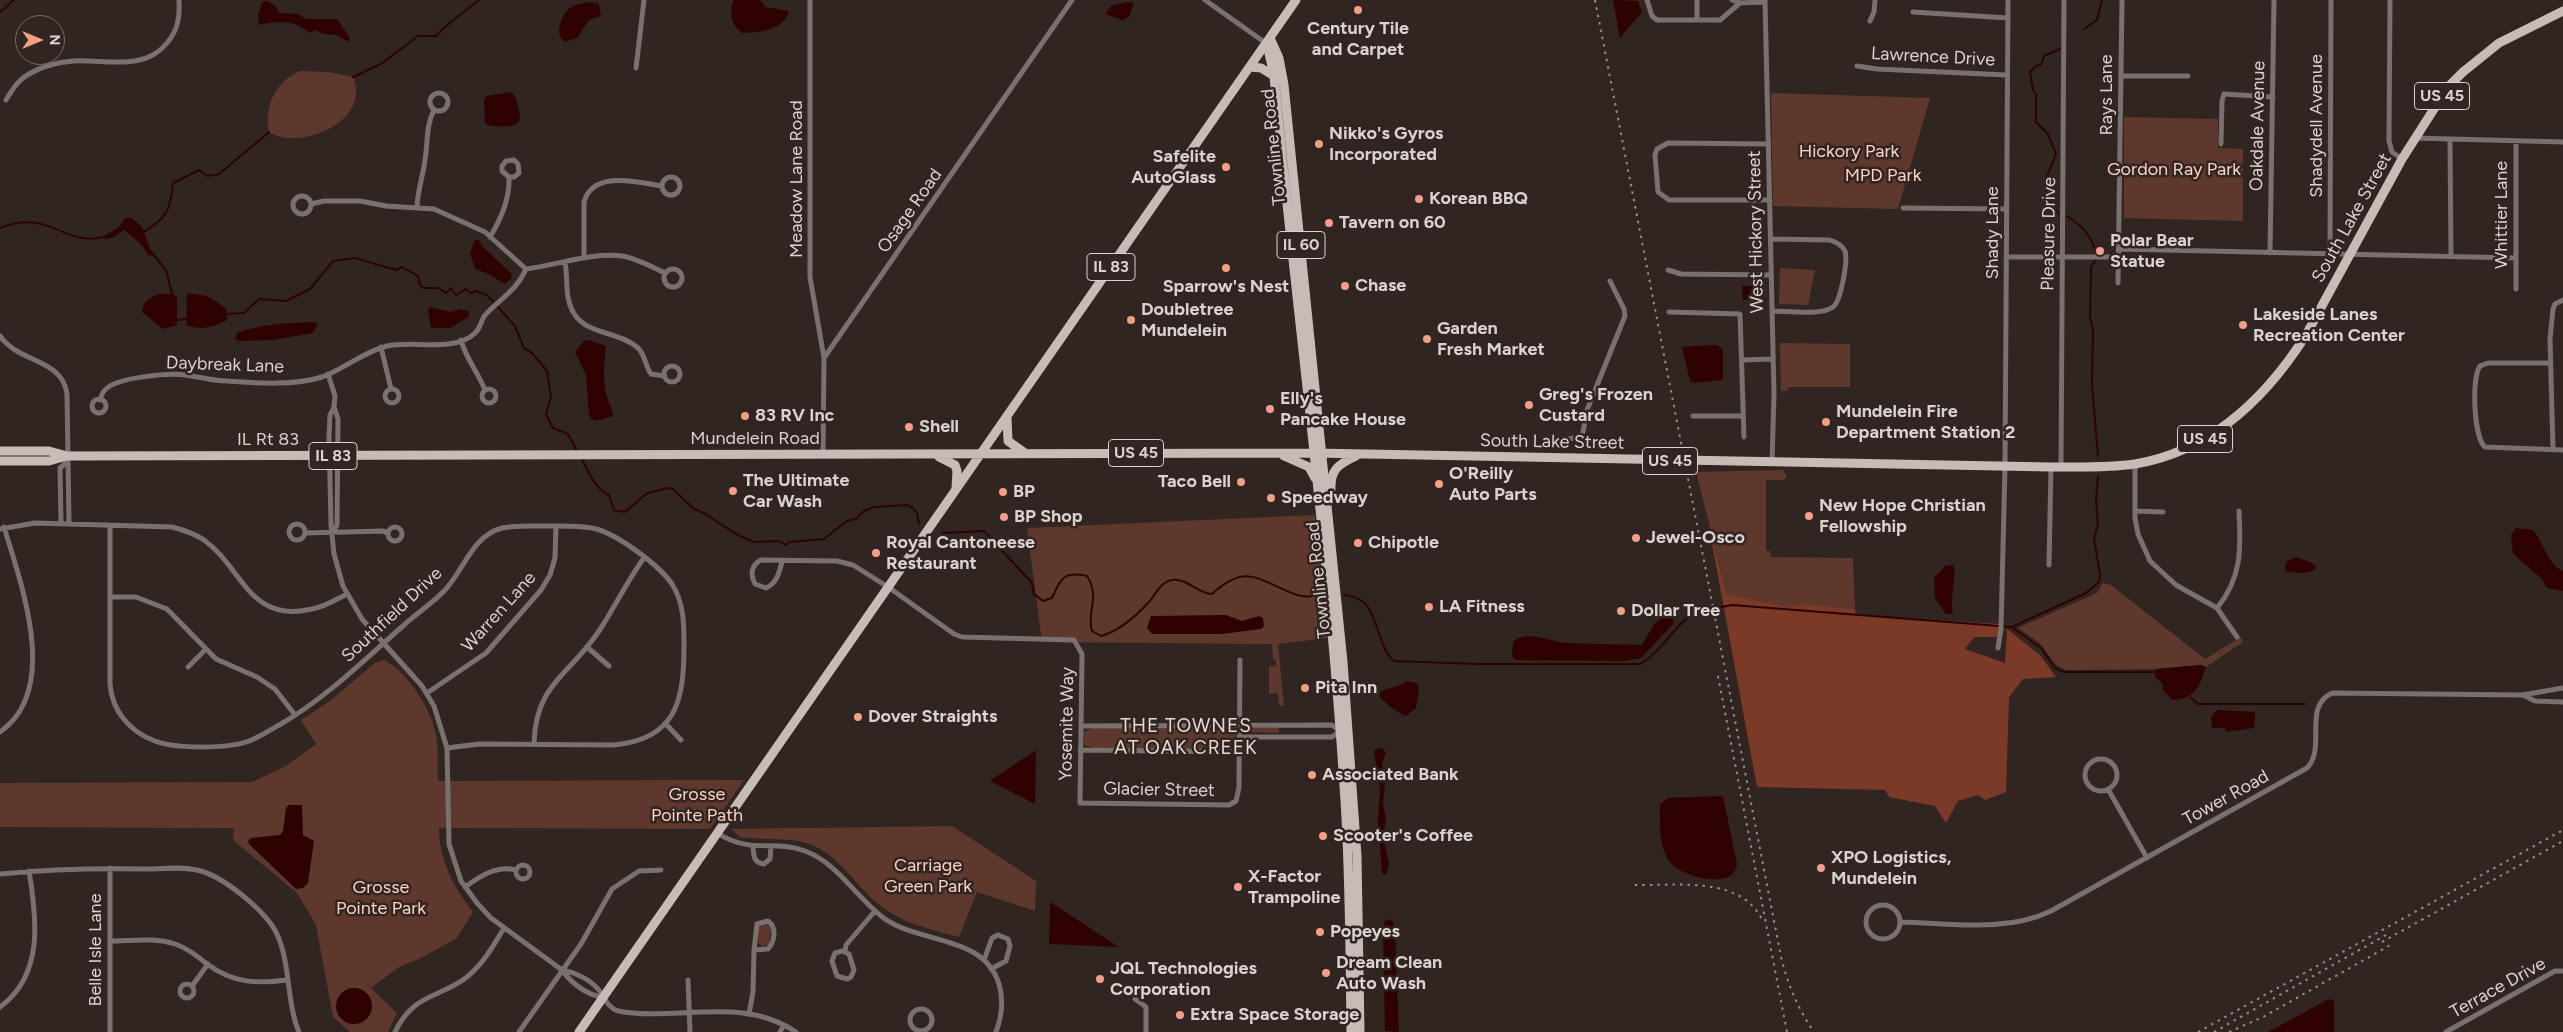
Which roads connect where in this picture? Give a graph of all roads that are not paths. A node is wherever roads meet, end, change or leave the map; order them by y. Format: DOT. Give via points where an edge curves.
graph roads {
  1 [pos="179,0"];
  2 [pos="644,0"];
  3 [pos="810,0"];
  4 [pos="1072,0"];
  5 [pos="1205,0"];
  6 [pos="1296,0"];
  7 [pos="1647,0"];
  8 [pos="1697,0"];
  9 [pos="1732,0"];
  10 [pos="1875,0"];
  11 [pos="2008,0"];
  12 [pos="2064,0"];
  13 [pos="2122,0"];
  14 [pos="2274,0"];
  15 [pos="2331,0"];
  16 [pos="2390,0"];
  17 [pos="1765,1"];
  18 [pos="1740,3"];
  19 [pos="2563,11"];
  20 [pos="1913,12"];
  21 [pos="2008,18"];
  22 [pos="1697,20"];
  23 [pos="1870,21"];
  24 [pos="1269,41"];
  25 [pos="1857,66"];
  26 [pos="1251,67"];
  27 [pos="636,68"];
  28 [pos="2007,75"];
  29 [pos="1274,76"];
  30 [pos="2121,76"];
  31 [pos="2188,76"];
  32 [pos="2273,97"];
  33 [pos="6,100"];
  34 [pos="434,110"];
  35 [pos="2414,138"];
  36 [pos="2450,140"];
  37 [pos="2516,142"];
  38 [pos="2563,142"];
  39 [pos="1768,144"];
  40 [pos="2221,144"];
  41 [pos="2402,158"];
  42 [pos="509,177"];
  43 [pos="662,186"];
  44 [pos="1770,200"];
  45 [pos="311,204"];
  46 [pos="417,206"];
  47 [pos="1902,208"];
  48 [pos="2007,209"];
  49 [pos="490,237"];
  50 [pos="1771,239"];
  51 [pos="2120,249"];
  52 [pos="2270,253"];
  53 [pos="2330,253"];
  54 [pos="2351,253"];
  55 [pos="2451,256"];
  56 [pos="584,257"];
  57 [pos="2006,257"];
  58 [pos="2118,257"];
  59 [pos="2063,258"];
  60 [pos="2516,258"];
  61 [pos="565,263"];
  62 [pos="526,269"];
  63 [pos="1668,270"];
  64 [pos="665,273"];
  65 [pos="1771,275"];
  66 [pos="1610,281"];
  67 [pos="2118,283"];
  68 [pos="2516,289"];
  69 [pos="2563,300"];
  70 [pos="1772,311"];
  71 [pos="1670,312"];
  72 [pos="0,336"];
  73 [pos="461,340"];
  74 [pos="382,347"];
  75 [pos="824,358"];
  76 [pos="1772,359"];
  77 [pos="1742,360"];
  78 [pos="2550,363"];
  79 [pos="328,374"];
  80 [pos="665,376"];
  81 [pos="391,389"];
  82 [pos="485,390"];
  83 [pos="100,400"];
  84 [pos="334,407"];
  85 [pos="1693,416"];
  86 [pos="1743,416"];
  87 [pos="1007,418"];
  88 [pos="1744,437"];
  89 [pos="1569,439"];
  90 [pos="2553,450"];
  91 [pos="2563,450"];
  92 [pos="0,451"];
  93 [pos="1272,453"];
  94 [pos="1318,453"];
  95 [pos="982,454"];
  96 [pos="1026,454"];
  97 [pos="1359,454"];
  98 [pos="529,455"];
  99 [pos="822,455"];
  100 [pos="934,455"];
  101 [pos="333,456"];
  102 [pos="67,459"];
  103 [pos="0,461"];
  104 [pos="1772,462"];
  105 [pos="2135,464"];
  106 [pos="2005,467"];
  107 [pos="2051,467"];
  108 [pos="2061,467"];
  109 [pos="1317,482"];
  110 [pos="955,491"];
  111 [pos="2239,510"];
  112 [pos="2136,511"];
  113 [pos="2163,512"];
  114 [pos="1329,520"];
  115 [pos="61,523"];
  116 [pos="69,523"];
  117 [pos="556,526"];
  118 [pos="110,527"];
  119 [pos="2,528"];
  120 [pos="333,532"];
  121 [pos="304,533"];
  122 [pos="388,534"];
  123 [pos="644,558"];
  124 [pos="782,562"];
  125 [pos="2049,565"];
  126 [pos="888,587"];
  127 [pos="347,594"];
  128 [pos="110,597"];
  129 [pos="2217,608"];
  130 [pos="2236,637"];
  131 [pos="384,643"];
  132 [pos="587,646"];
  133 [pos="1998,648"];
  134 [pos="205,650"];
  135 [pos="1240,660"];
  136 [pos="609,666"];
  137 [pos="188,667"];
  138 [pos="2563,688"];
  139 [pos="427,693"];
  140 [pos="2522,695"];
  141 [pos="2563,702"];
  142 [pos="295,716"];
  143 [pos="665,723"];
  144 [pos="1081,726"];
  145 [pos="1240,726"];
  146 [pos="1340,731"];
  147 [pos="0,732"];
  148 [pos="1240,737"];
  149 [pos="681,740"];
  150 [pos="534,744"];
  151 [pos="446,748"];
  152 [pos="1080,750"];
  153 [pos="1239,752"];
  154 [pos="2108,789"];
  155 [pos="1080,803"];
  156 [pos="717,833"];
  157 [pos="753,847"];
  158 [pos="771,847"];
  159 [pos="2147,858"];
  160 [pos="110,868"];
  161 [pos="516,870"];
  162 [pos="661,870"];
  163 [pos="29,871"];
  164 [pos="0,874"];
  165 [pos="465,886"];
  166 [pos="875,911"];
  167 [pos="1900,922"];
  168 [pos="504,928"];
  169 [pos="110,941"];
  170 [pos="754,950"];
  171 [pos="845,952"];
  172 [pos="984,960"];
  173 [pos="208,964"];
  174 [pos="991,969"];
  175 [pos="562,970"];
  176 [pos="2563,970"];
  177 [pos="287,980"];
  178 [pos="688,980"];
  179 [pos="192,986"];
  180 [pos="602,998"];
  181 [pos="1135,999"];
  182 [pos="0,1007"];
  183 [pos="690,1012"];
  184 [pos="749,1014"];
  185 [pos="784,1025"];
  186 [pos="110,1032"];
  187 [pos="300,1032"];
  188 [pos="396,1032"];
  189 [pos="519,1032"];
  190 [pos="579,1032"];
  191 [pos="690,1032"];
  192 [pos="780,1032"];
  193 [pos="796,1032"];
  194 [pos="924,1032"];
  195 [pos="996,1032"];
  196 [pos="1146,1032"];
  197 [pos="1351,1032"];
  198 [pos="1360,1032"];
  199 [pos="2446,1032"];
  1 -- 33 [label="street" via="179,21 173,35 164,47 148,58 133,62 70,62 46,67 14,86"];
  2 -- 27 [label="street"];
  3 -- 75 [label="street, Meadow Lane Road" via="810,277"];
  4 -- 75 [label="street, Osage Road"];
  5 -- 24 [label="street"];
  6 -- 24 [label="main road"];
  7 -- 22 [label="street" via="1652,16 1657,20"];
  8 -- 22 [label="street"];
  9 -- 18 [label="street"];
  10 -- 23 [label="street"];
  11 -- 21 [label="street, Shady Lane"];
  12 -- 59 [label="street, Pleasure Drive"];
  13 -- 30 [label="street, Rays Lane"];
  14 -- 32 [label="street, Oakdale Avenue"];
  15 -- 53 [label="street, Shadydell Avenue"];
  16 -- 41 [label="street" via="2389,141 2392,152"];
  17 -- 18 [label="street"];
  17 -- 39 [label="street, West Hickory Street"];
  18 -- 22 [label="street" via="1722,20"];
  19 -- 35 [label="main road, South Lake Street / US 45" via="2499,43 2463,72 2448,87"];
  20 -- 21 [label="street"];
  21 -- 28 [label="street, Shady Lane"];
  24 -- 26 [label="main road, IL 83"];
  24 -- 29 [label="main road, Townline Road / IL 60"];
  24 -- 94 [label="main road, Townline Road / IL 60" via="1279,58 1284,86"];
  25 -- 28 [label="street, Lawrence Drive"];
  26 -- 29 [label="main road" via="1261,68"];
  26 -- 87 [label="main road, IL 83"];
  28 -- 48 [label="street, Shady Lane"];
  29 -- 94 [label="main road, Townline Road / IL 60"];
  30 -- 31 [label="street"];
  30 -- 51 [label="street, Rays Lane"];
  32 -- 40 [label="street" via="2224,94"];
  32 -- 52 [label="street, Oakdale Avenue"];
  34 -- 46 [label="street" via="428,126"];
  35 -- 36 [label="street"];
  35 -- 41 [label="main road, South Lake Street / US 45"];
  36 -- 37 [label="street"];
  36 -- 55 [label="street"];
  37 -- 38 [label="street"];
  37 -- 60 [label="street, Whittier Lane"];
  39 -- 44 [label="street, West Hickory Street"];
  39 -- 44 [label="street" via="1668,144 1657,148 1655,155 1658,192 1663,198"];
  41 -- 54 [label="main road, South Lake Street / US 45"];
  42 -- 49 [label="street" via="504,208"];
  43 -- 56 [label="street" via="607,182 594,186 584,202"];
  44 -- 50 [label="street, West Hickory Street"];
  45 -- 46 [label="street" via="360,201 386,206"];
  46 -- 49 [label="street" via="434,208"];
  47 -- 48 [label="street"];
  48 -- 57 [label="street, Shady Lane"];
  49 -- 62 [label="street"];
  50 -- 65 [label="street, West Hickory Street"];
  50 -- 70 [label="street" via="1830,240 1844,251 1846,259 1841,288 1832,308 1818,312"];
  51 -- 52 [label="street"];
  51 -- 58 [label="street, Rays Lane"];
  52 -- 53 [label="street"];
  53 -- 54 [label="street"];
  54 -- 55 [label="street"];
  54 -- 105 [label="main road, South Lake Street / US 45" via="2306,335 2262,394 2221,430 2205,439"];
  55 -- 60 [label="street"];
  56 -- 61 [label="street"];
  56 -- 64 [label="street" via="622,256"];
  57 -- 59 [label="street"];
  57 -- 106 [label="street, Shady Lane"];
  58 -- 59 [label="street"];
  58 -- 67 [label="street"];
  59 -- 108 [label="street, Pleasure Drive"];
  60 -- 68 [label="street, Whittier Lane"];
  61 -- 62 [label="street"];
  61 -- 80 [label="street" via="570,304 581,322 588,328 636,346 651,374"];
  62 -- 73 [label="street, Daybreak Lane" via="521,280 485,315 473,336"];
  63 -- 65 [label="street" via="1681,274"];
  65 -- 70 [label="street, West Hickory Street"];
  66 -- 89 [label="street" via="1625,316 1588,410 1583,432 1579,438"];
  69 -- 78 [label="street" via="2553,308"];
  70 -- 76 [label="street, West Hickory Street"];
  71 -- 77 [label="street" via="1740,314"];
  72 -- 102 [label="street" via="10,348 51,368 64,381"];
  73 -- 74 [label="street, Daybreak Lane" via="448,344"];
  73 -- 82 [label="street" via="464,354"];
  74 -- 79 [label="street, Daybreak Lane"];
  74 -- 81 [label="street"];
  75 -- 99 [label="street"];
  76 -- 77 [label="street"];
  76 -- 104 [label="street, West Hickory Street"];
  77 -- 86 [label="street"];
  78 -- 90 [label="street"];
  78 -- 90 [label="street" via="2488,363 2480,366 2476,376 2477,426 2479,440 2488,448"];
  79 -- 83 [label="street, Daybreak Lane" via="292,381 226,381 162,375 115,383 104,390"];
  79 -- 84 [label="street" via="335,396"];
  84 -- 101 [label="street" via="338,418"];
  84 -- 101 [label="street" via="330,415"];
  85 -- 86 [label="street"];
  86 -- 88 [label="street"];
  87 -- 95 [label="main road, IL 83"];
  87 -- 96 [label="main road" via="1008,442"];
  90 -- 91 [label="street"];
  92 -- 102 [label="main road, IL 83" via="49,451"];
  93 -- 94 [label="main road, South Lake Street / US 45"];
  93 -- 96 [label="main road, South Lake Street / US 45"];
  93 -- 109 [label="main road" via="1301,462"];
  94 -- 97 [label="main road, South Lake Street / US 45"];
  94 -- 109 [label="main road, Townline Road / IL 60"];
  94 -- 114 [label="main road, Townline Road / IL 60"];
  95 -- 96 [label="main road, South Lake Street / US 45"];
  95 -- 100 [label="main road, Mundelein Road / IL 83"];
  95 -- 110 [label="main road"];
  97 -- 104 [label="main road, South Lake Street / US 45"];
  97 -- 114 [label="main road" via="1338,466 1333,473"];
  98 -- 99 [label="main road, Mundelein Road / IL 83"];
  98 -- 101 [label="main road, IL Rt 83 / IL 83"];
  99 -- 100 [label="main road, Mundelein Road / IL 83"];
  100 -- 110 [label="main road" via="955,465"];
  101 -- 102 [label="main road, IL Rt 83 / IL 83"];
  101 -- 120 [label="street" via="337,525"];
  102 -- 103 [label="main road, IL 83"];
  102 -- 115 [label="street" via="60,468"];
  102 -- 116 [label="street"];
  104 -- 106 [label="main road, South Lake Street / US 45"];
  105 -- 108 [label="main road, South Lake Street / US 45"];
  105 -- 112 [label="street"];
  106 -- 107 [label="main road, South Lake Street / US 45"];
  106 -- 133 [label="street, Shady Lane"];
  107 -- 108 [label="main road, South Lake Street / US 45"];
  107 -- 125 [label="street"];
  109 -- 146 [label="main road, Townline Road / IL 60"];
  110 -- 126 [label="main road"];
  111 -- 129 [label="street" via="2241,554 2238,571"];
  112 -- 113 [label="street"];
  112 -- 129 [label="street" via="2138,534 2150,561 2176,585"];
  114 -- 198 [label="main road, Townline Road / IL 60" via="1354,815"];
  115 -- 116 [label="street"];
  115 -- 119 [label="street"];
  116 -- 118 [label="street"];
  117 -- 123 [label="street, Southfield Drive" via="582,526 606,532"];
  117 -- 131 [label="street, Southfield Drive" via="514,526 489,534 475,547 442,593"];
  117 -- 139 [label="street, Warren Lane" via="555,558 541,590 486,653"];
  118 -- 127 [label="street" via="172,527 194,534 214,548 252,596 278,609 312,609"];
  118 -- 128 [label="street, Southfield Drive"];
  119 -- 147 [label="street" via="32,635 32,679 26,702 17,717"];
  120 -- 121 [label="street"];
  120 -- 122 [label="street" via="384,531"];
  120 -- 127 [label="street" via="336,563"];
  123 -- 132 [label="street"];
  123 -- 143 [label="street, Southfield Drive" via="672,585 683,612 682,691 674,712"];
  124 -- 124 [label="street" via="769,559 758,562 751,573 755,584 766,588 772,586"];
  124 -- 126 [label="street" via="846,563"];
  126 -- 144 [label="street, Yosemite Way" via="962,637 1074,640 1082,654"];
  126 -- 156 [label="main road"];
  127 -- 131 [label="street" via="362,619"];
  128 -- 134 [label="street" via="136,598 158,604 174,615"];
  128 -- 142 [label="street, Southfield Drive" via="111,690 122,717 138,732 170,745 229,745 254,739"];
  129 -- 130 [label="street"];
  131 -- 139 [label="street"];
  131 -- 142 [label="street, Southfield Drive" via="341,682"];
  132 -- 136 [label="street"];
  132 -- 150 [label="street" via="543,698 536,718"];
  134 -- 137 [label="street"];
  134 -- 142 [label="street" via="224,664 267,682 281,695"];
  135 -- 145 [label="street"];
  138 -- 140 [label="street, Tower Road"];
  139 -- 151 [label="street" via="441,723"];
  140 -- 141 [label="street, Tower Road" via="2535,701"];
  140 -- 159 [label="street, Tower Road" via="2332,693 2318,706 2315,755 2307,768"];
  143 -- 149 [label="street"];
  143 -- 150 [label="street, Southfield Drive" via="654,733 631,743"];
  144 -- 145 [label="street"];
  144 -- 152 [label="street, Yosemite Way"];
  145 -- 146 [label="street" via="1332,726"];
  145 -- 148 [label="street"];
  146 -- 148 [label="street" via="1332,737"];
  146 -- 197 [label="main road, Townline Road / IL 60" via="1348,867"];
  148 -- 153 [label="street"];
  150 -- 151 [label="street, Southfield Drive"];
  151 -- 165 [label="street" via="449,844"];
  152 -- 153 [label="street"];
  152 -- 155 [label="street, Yosemite Way"];
  153 -- 155 [label="street, Glacier Street" via="1239,788 1236,801 1229,805"];
  154 -- 154 [label="street" via="2117,779 2115,766 2105,760 2094,761 2087,767 2086,781 2098,791"];
  154 -- 159 [label="street"];
  156 -- 157 [label="street"];
  156 -- 180 [label="main road"];
  157 -- 158 [label="street"];
  157 -- 158 [label="street" via="754,859 764,864 770,859"];
  158 -- 166 [label="street" via="794,848 818,857"];
  159 -- 167 [label="street, Tower Road" via="2030,920 2004,924"];
  160 -- 163 [label="street"];
  160 -- 169 [label="street, Belle Isle Lane"];
  160 -- 177 [label="street" via="188,869 219,878 269,922 280,944"];
  161 -- 165 [label="street" via="493,870"];
  162 -- 175 [label="street" via="639,871 614,886"];
  163 -- 164 [label="street"];
  163 -- 182 [label="street" via="34,910 32,964 20,988"];
  165 -- 168 [label="street" via="484,911"];
  166 -- 171 [label="street" via="846,945"];
  166 -- 172 [label="street" via="903,929 962,946"];
  167 -- 167 [label="street" via="1894,909 1881,905 1870,912 1866,922 1871,934 1881,939 1893,936"];
  168 -- 175 [label="street"];
  168 -- 188 [label="street" via="473,971 458,983 419,1001 401,1021"];
  169 -- 173 [label="street" via="174,944"];
  169 -- 186 [label="street, Belle Isle Lane"];
  170 -- 170 [label="street" via="756,924 768,921 774,928 772,945 762,951"];
  170 -- 184 [label="street"];
  171 -- 171 [label="street" via="849,954 854,970 847,978 837,976 832,961 835,953"];
  172 -- 174 [label="street"];
  172 -- 174 [label="street" via="992,938 1008,939 1010,946 1006,961"];
  173 -- 177 [label="street" via="224,975 244,982"];
  173 -- 179 [label="street"];
  174 -- 195 [label="street" via="1002,998"];
  175 -- 180 [label="street" via="593,996"];
  175 -- 180 [label="street" via="573,972 598,988"];
  175 -- 189 [label="street"];
  176 -- 199 [label="street, Terrace Drive" via="2555,971"];
  177 -- 187 [label="street"];
  178 -- 183 [label="street"];
  180 -- 183 [label="street" via="614,1010 624,1012"];
  180 -- 190 [label="main road"];
  181 -- 196 [label="street" via="1146,1007"];
  183 -- 184 [label="street"];
  183 -- 191 [label="street"];
  184 -- 185 [label="street"];
  185 -- 192 [label="street"];
  185 -- 193 [label="street"];
  194 -- 194 [label="street" via="915,1030 911,1024 910,1017 918,1010 928,1012 932,1018 931,1025"];
}
